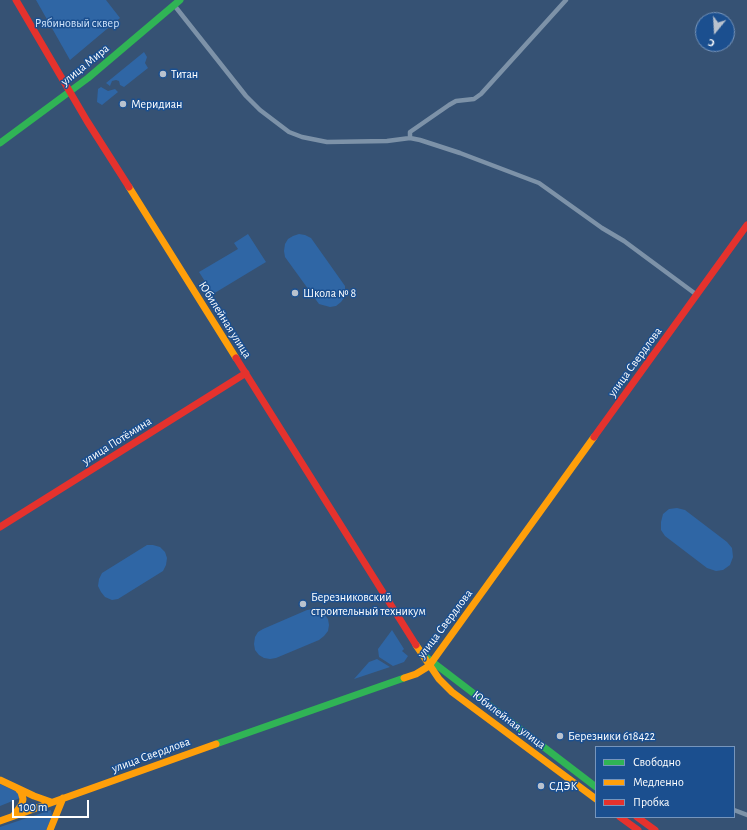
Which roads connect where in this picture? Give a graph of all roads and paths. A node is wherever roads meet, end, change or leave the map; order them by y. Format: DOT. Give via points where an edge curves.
graph roads {
  1 [pos="16,0"];
  2 [pos="180,0"];
  3 [pos="566,0"];
  4 [pos="174,5"];
  5 [pos="69,92"];
  6 [pos="410,138"];
  7 [pos="0,143"];
  8 [pos="747,225"];
  9 [pos="697,295"];
  10 [pos="246,373"];
  11 [pos="0,527"];
  12 [pos="430,664"];
  13 [pos="0,780"];
  14 [pos="595,786"];
  15 [pos="15,787"];
  16 [pos="63,798"];
  17 [pos="595,798"];
  18 [pos="51,802"];
  19 [pos="735,810"];
  20 [pos="747,815"];
  21 [pos="12,817"];
  22 [pos="621,818"];
  23 [pos="638,818"];
  24 [pos="0,821"];
  25 [pos="50,830"];
  26 [pos="638,830"];
  27 [pos="655,830"];
  1 -- 5 [label="main road, Юбилейная улица"];
  2 -- 4 [label="main road, улица Мира"];
  3 -- 6 [label="street" via="481,94 474,99 456,101 449,105 410,132"];
  4 -- 5 [label="main road, улица Мира"];
  4 -- 6 [label="street" via="246,96 288,132 327,142"];
  5 -- 7 [label="main road, улица Мира"];
  5 -- 10 [label="main road, Юбилейная улица"];
  6 -- 9 [label="street" via="460,153 539,183"];
  8 -- 9 [label="main road, улица Свердлова"];
  9 -- 12 [label="main road, улица Свердлова"];
  10 -- 11 [label="main road, улица Потёмина"];
  10 -- 12 [label="main road, Юбилейная улица" via="418,650"];
  12 -- 14 [label="main road, Юбилейная улица"];
  12 -- 16 [label="main road, улица Свердлова" via="416,674"];
  12 -- 17 [label="main road, Юбилейная улица" via="439,679 452,692"];
  13 -- 15 [label="main road"];
  15 -- 18 [label="main road"];
  15 -- 21 [label="main road" via="24,799"];
  16 -- 18 [label="main road, улица Свердлова"];
  16 -- 25 [label="main road"];
  18 -- 21 [label="main road, улица Свердлова"];
  19 -- 20 [label="street"];
  21 -- 24 [label="main road, улица Свердлова"];
  22 -- 26 [label="main road"];
  23 -- 27 [label="main road"];
}
